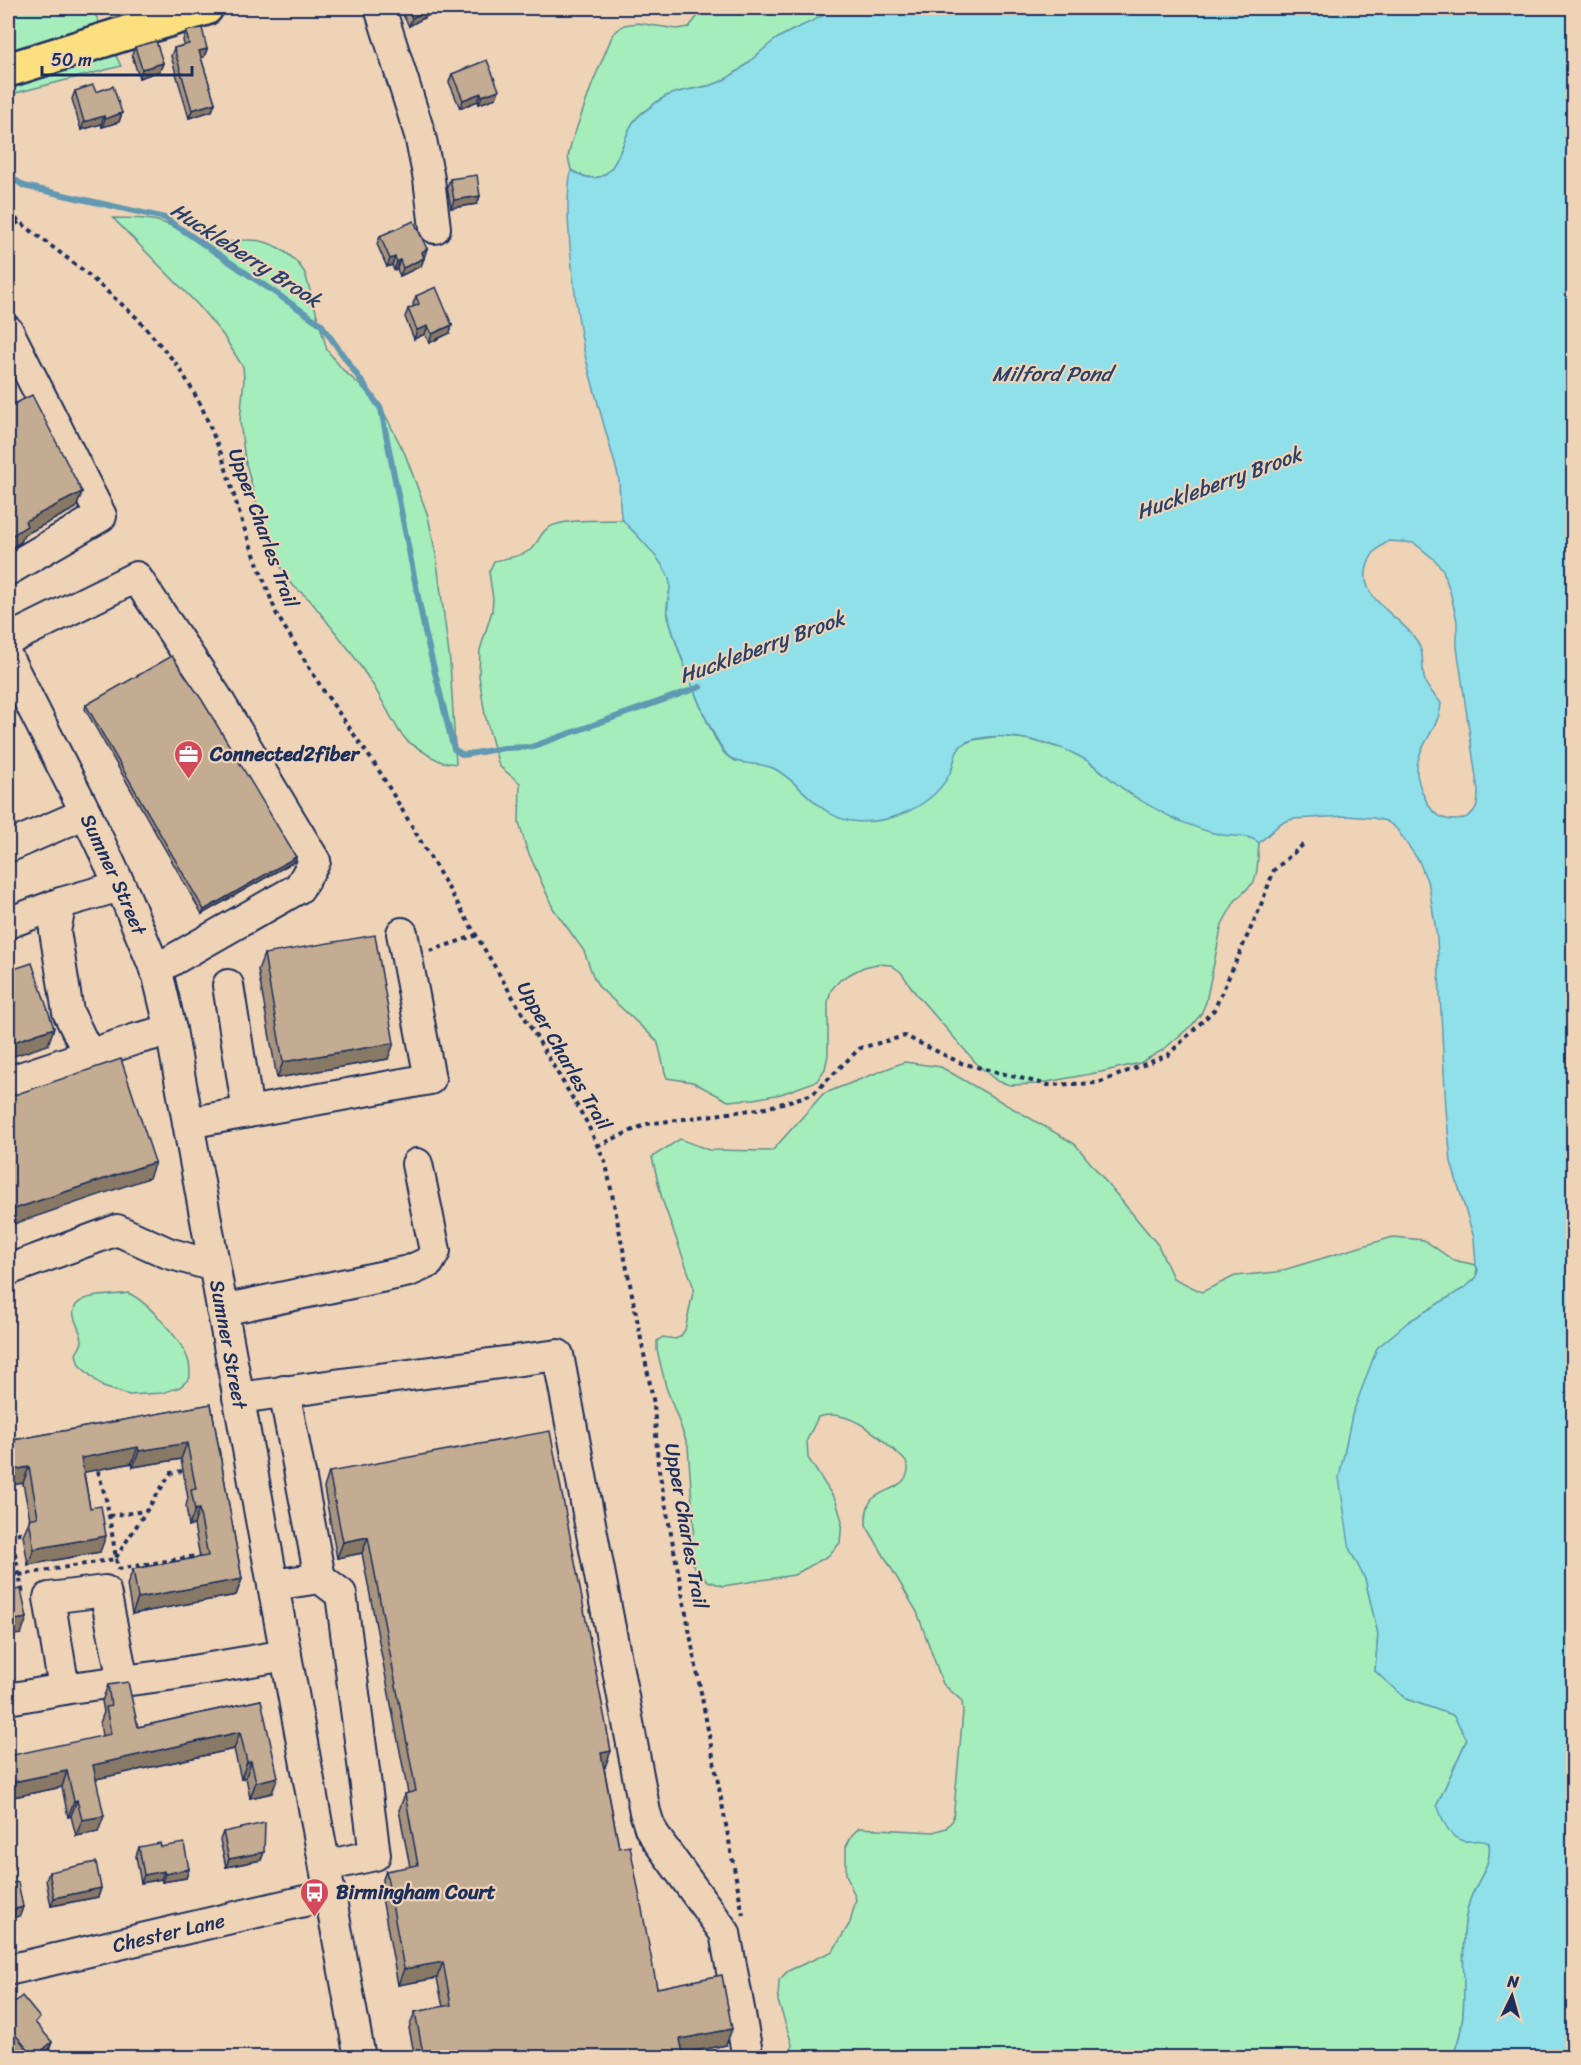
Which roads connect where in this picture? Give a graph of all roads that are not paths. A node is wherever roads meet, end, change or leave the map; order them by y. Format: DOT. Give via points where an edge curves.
graph roads {
  1 [pos="206,8"];
  2 [pos="380,8"];
  3 [pos="8,70"];
  4 [pos="435,228"];
  5 [pos="8,331"];
  6 [pos="19,381"];
  7 [pos="8,570"];
  8 [pos="8,640"];
  9 [pos="8,659"];
  10 [pos="86,813"];
  11 [pos="8,848"];
  12 [pos="120,886"];
  13 [pos="61,903"];
  14 [pos="8,923"];
  15 [pos="404,945"];
  16 [pos="155,970"];
  17 [pos="228,985"];
  18 [pos="171,1030"];
  19 [pos="89,1054"];
  20 [pos="8,1082"];
  21 [pos="248,1112"];
  22 [pos="188,1123"];
  23 [pos="417,1164"];
  24 [pos="214,1266"];
  25 [pos="8,1270"];
  26 [pos="222,1310"];
  27 [pos="284,1391"];
  28 [pos="238,1398"];
  29 [pos="320,1578"];
  30 [pos="273,1584"];
  31 [pos="286,1655"];
  32 [pos="123,1681"];
  33 [pos="64,1689"];
  34 [pos="8,1699"];
  35 [pos="327,1880"];
  36 [pos="8,1970"];
  37 [pos="360,2058"];
  38 [pos="748,2058"];
  1 -- 3 [label="main road"];
  2 -- 4 [label="street" via="420,135"];
  5 -- 6 [label="street"];
  6 -- 7 [label="street" via="101,516"];
  8 -- 16 [label="street" via="136,577 215,695 315,861 298,888"];
  9 -- 10 [label="street, Sumner Street"];
  10 -- 11 [label="street"];
  10 -- 12 [label="street, Sumner Street"];
  12 -- 13 [label="street"];
  12 -- 16 [label="street, Sumner Street"];
  13 -- 14 [label="street"];
  13 -- 19 [label="street" via="55,931 68,1012"];
  15 -- 21 [label="street" via="430,1079"];
  16 -- 18 [label="street, Sumner Street"];
  17 -- 21 [label="street"];
  18 -- 19 [label="street"];
  18 -- 22 [label="street, Sumner Street"];
  19 -- 20 [label="street"];
  21 -- 22 [label="street"];
  22 -- 24 [label="street, Sumner Street"];
  23 -- 26 [label="street" via="435,1251 429,1262 409,1271"];
  24 -- 25 [label="street" via="168,1253 117,1230"];
  24 -- 26 [label="street, Sumner Street"];
  26 -- 28 [label="street, Sumner Street"];
  27 -- 28 [label="street"];
  27 -- 29 [label="street"];
  27 -- 38 [label="street" via="558,1354 645,1812 658,1841 725,1933"];
  28 -- 30 [label="street, Sumner Street"];
  29 -- 30 [label="street"];
  29 -- 35 [label="street, Chester Lane" via="341,1594 375,1855"];
  30 -- 31 [label="street, Sumner Street"];
  31 -- 32 [label="street"];
  31 -- 35 [label="street, Sumner Street"];
  32 -- 33 [label="street"];
  32 -- 33 [label="street" via="105,1591 49,1598"];
  33 -- 34 [label="street"];
  35 -- 36 [label="street, Chester Lane"];
  35 -- 37 [label="street, Sumner Street"];
}
